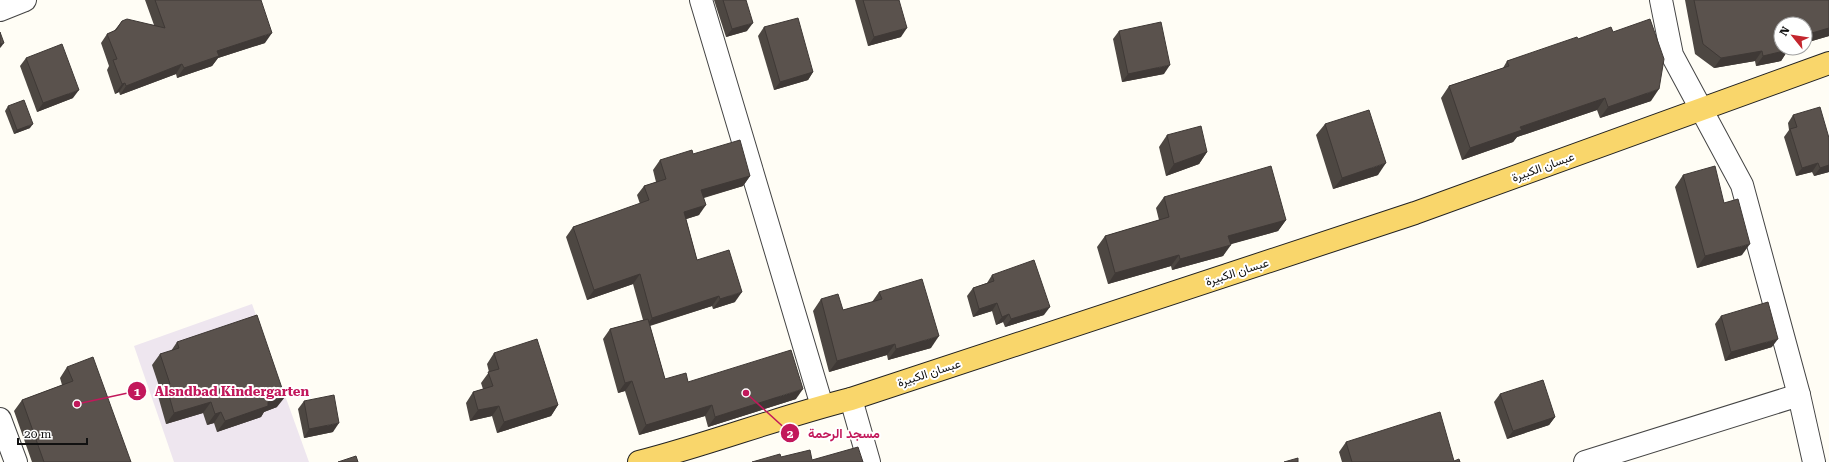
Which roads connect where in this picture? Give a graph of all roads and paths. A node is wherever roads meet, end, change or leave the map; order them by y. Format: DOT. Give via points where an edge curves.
graph roads {
  1 [pos="25,0"];
  2 [pos="700,0"];
  3 [pos="1661,0"];
  4 [pos="0,10"];
  5 [pos="1829,63"];
  6 [pos="1701,109"];
  7 [pos="1799,396"];
  8 [pos="851,399"];
  9 [pos="822,406"];
  10 [pos="0,418"];
  11 [pos="16,462"];
  12 [pos="639,462"];
  13 [pos="869,462"];
  14 [pos="1585,462"];
  15 [pos="1814,462"];
  1 -- 4 [label="street"];
  2 -- 9 [label="street"];
  3 -- 6 [label="street" via="1672,56"];
  5 -- 6 [label="main road, عبسان الكبيرة"];
  6 -- 7 [label="street" via="1742,185"];
  6 -- 8 [label="main road, عبسان الكبيرة" via="1415,213"];
  7 -- 14 [label="street"];
  7 -- 15 [label="street"];
  8 -- 9 [label="main road, عبسان الكبيرة"];
  8 -- 13 [label="street"];
  9 -- 12 [label="main road, عبسان الكبيرة"];
  10 -- 11 [label="street"];
}
